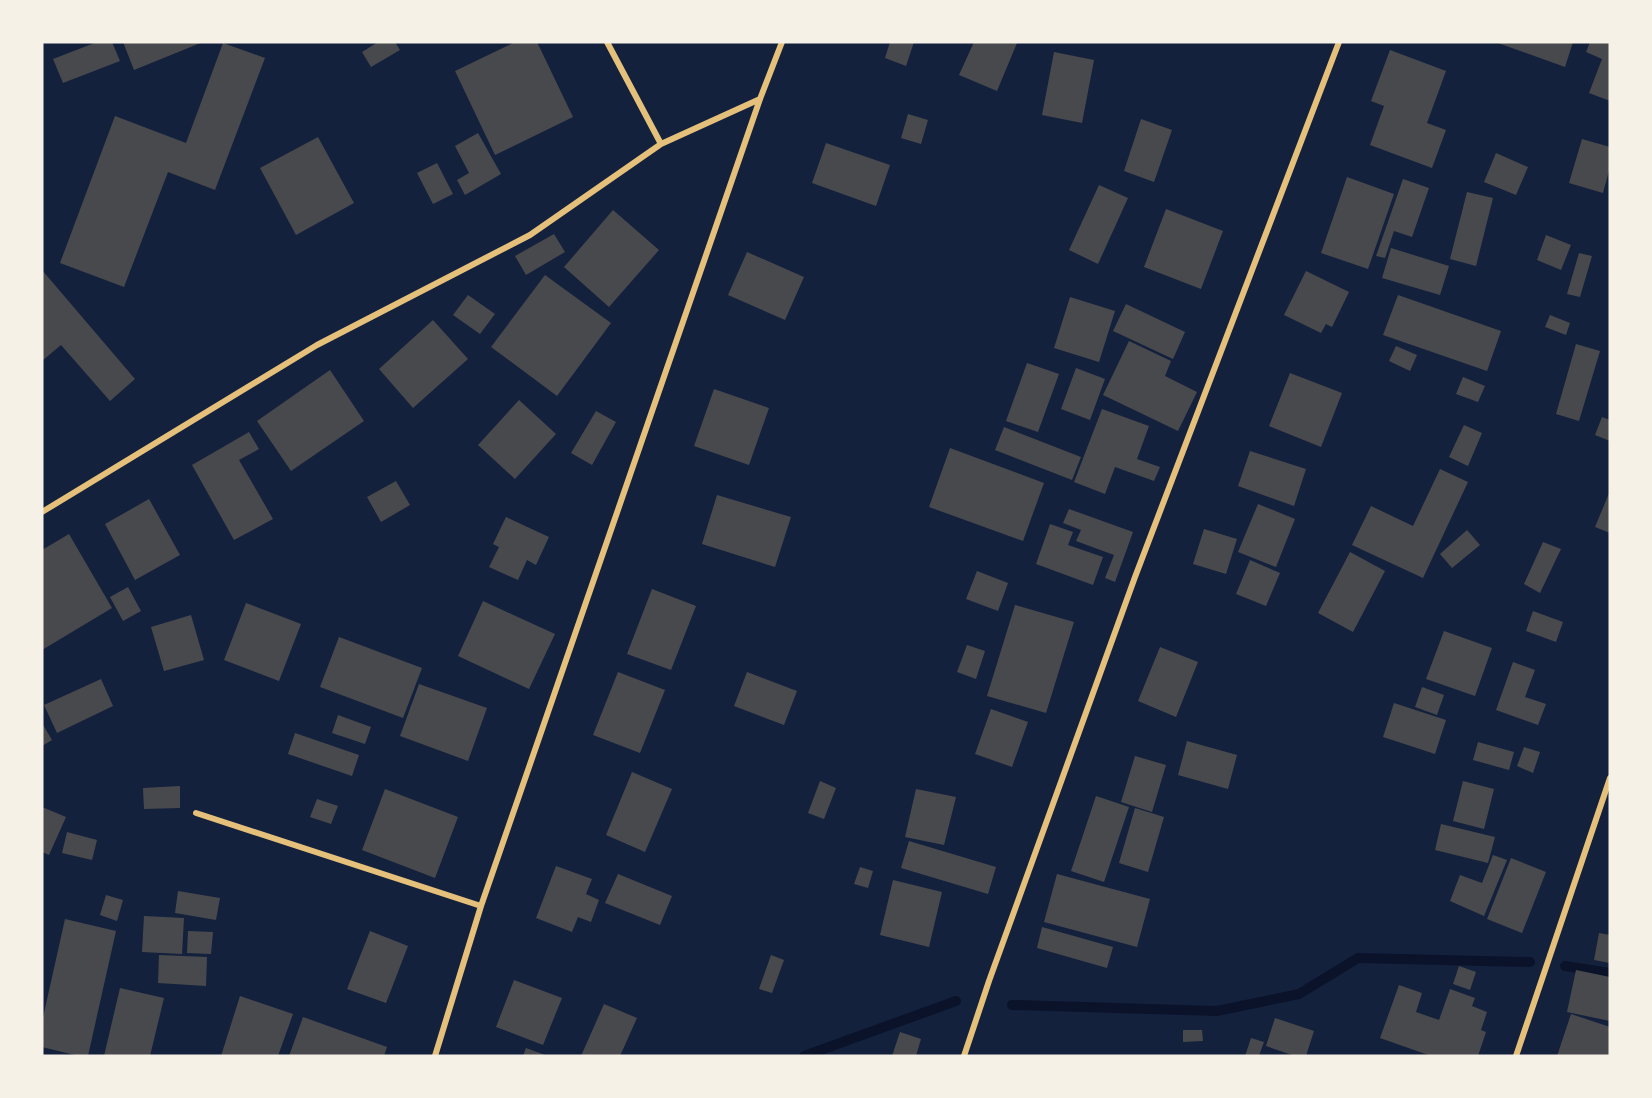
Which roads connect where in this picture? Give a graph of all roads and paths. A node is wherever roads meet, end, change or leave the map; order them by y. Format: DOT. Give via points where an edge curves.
graph roads {
  1 [pos="607,42"];
  2 [pos="782,42"];
  3 [pos="1339,42"];
  4 [pos="760,99"];
  5 [pos="661,144"];
  6 [pos="42,512"];
  7 [pos="1610,778"];
  8 [pos="196,813"];
  9 [pos="481,906"];
  10 [pos="435,1056"];
  11 [pos="964,1056"];
  12 [pos="1516,1056"];
  1 -- 5 [label="street"];
  2 -- 4 [label="street"];
  3 -- 11 [label="street" via="1135,577"];
  4 -- 5 [label="street"];
  4 -- 9 [label="street"];
  5 -- 6 [label="street" via="530,235 317,345"];
  7 -- 12 [label="street"];
  8 -- 9 [label="street"];
  9 -- 10 [label="street"];
}
